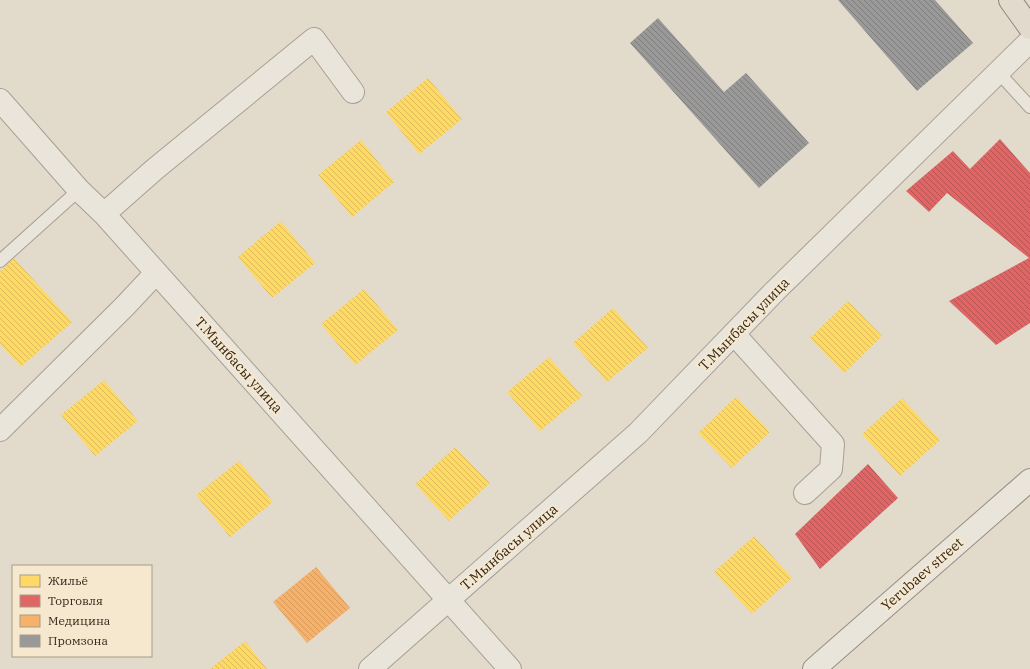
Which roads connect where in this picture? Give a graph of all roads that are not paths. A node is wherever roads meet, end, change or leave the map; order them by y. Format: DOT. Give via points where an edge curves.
graph roads {
  1 [pos="1010,0"];
  2 [pos="1030,28"];
  3 [pos="1030,40"];
  4 [pos="998,73"];
  5 [pos="352,92"];
  6 [pos="0,100"];
  7 [pos="1030,107"];
  8 [pos="79,190"];
  9 [pos="104,214"];
  10 [pos="0,261"];
  11 [pos="156,273"];
  12 [pos="734,334"];
  13 [pos="0,430"];
  14 [pos="1030,480"];
  15 [pos="805,493"];
  16 [pos="449,600"];
  17 [pos="370,669"];
  18 [pos="510,669"];
  19 [pos="814,669"];
  1 -- 2 [label="main road"];
  3 -- 4 [label="street, Т.Мынбасы улица"];
  4 -- 7 [label="lane"];
  4 -- 12 [label="street, Т.Мынбасы улица"];
  5 -- 9 [label="street" via="314,39"];
  6 -- 8 [label="street, Т.Мынбасы улица"];
  8 -- 9 [label="street, Т.Мынбасы улица"];
  8 -- 10 [label="lane"];
  9 -- 11 [label="street, Т.Мынбасы улица"];
  11 -- 13 [label="street"];
  11 -- 16 [label="street, Т.Мынбасы улица"];
  12 -- 15 [label="street" via="833,444 831,469"];
  12 -- 16 [label="street, Т.Мынбасы улица" via="638,433"];
  14 -- 19 [label="street, Yerubaev street"];
  16 -- 17 [label="street, Т.Мынбасы улица"];
  16 -- 18 [label="street"];
}
